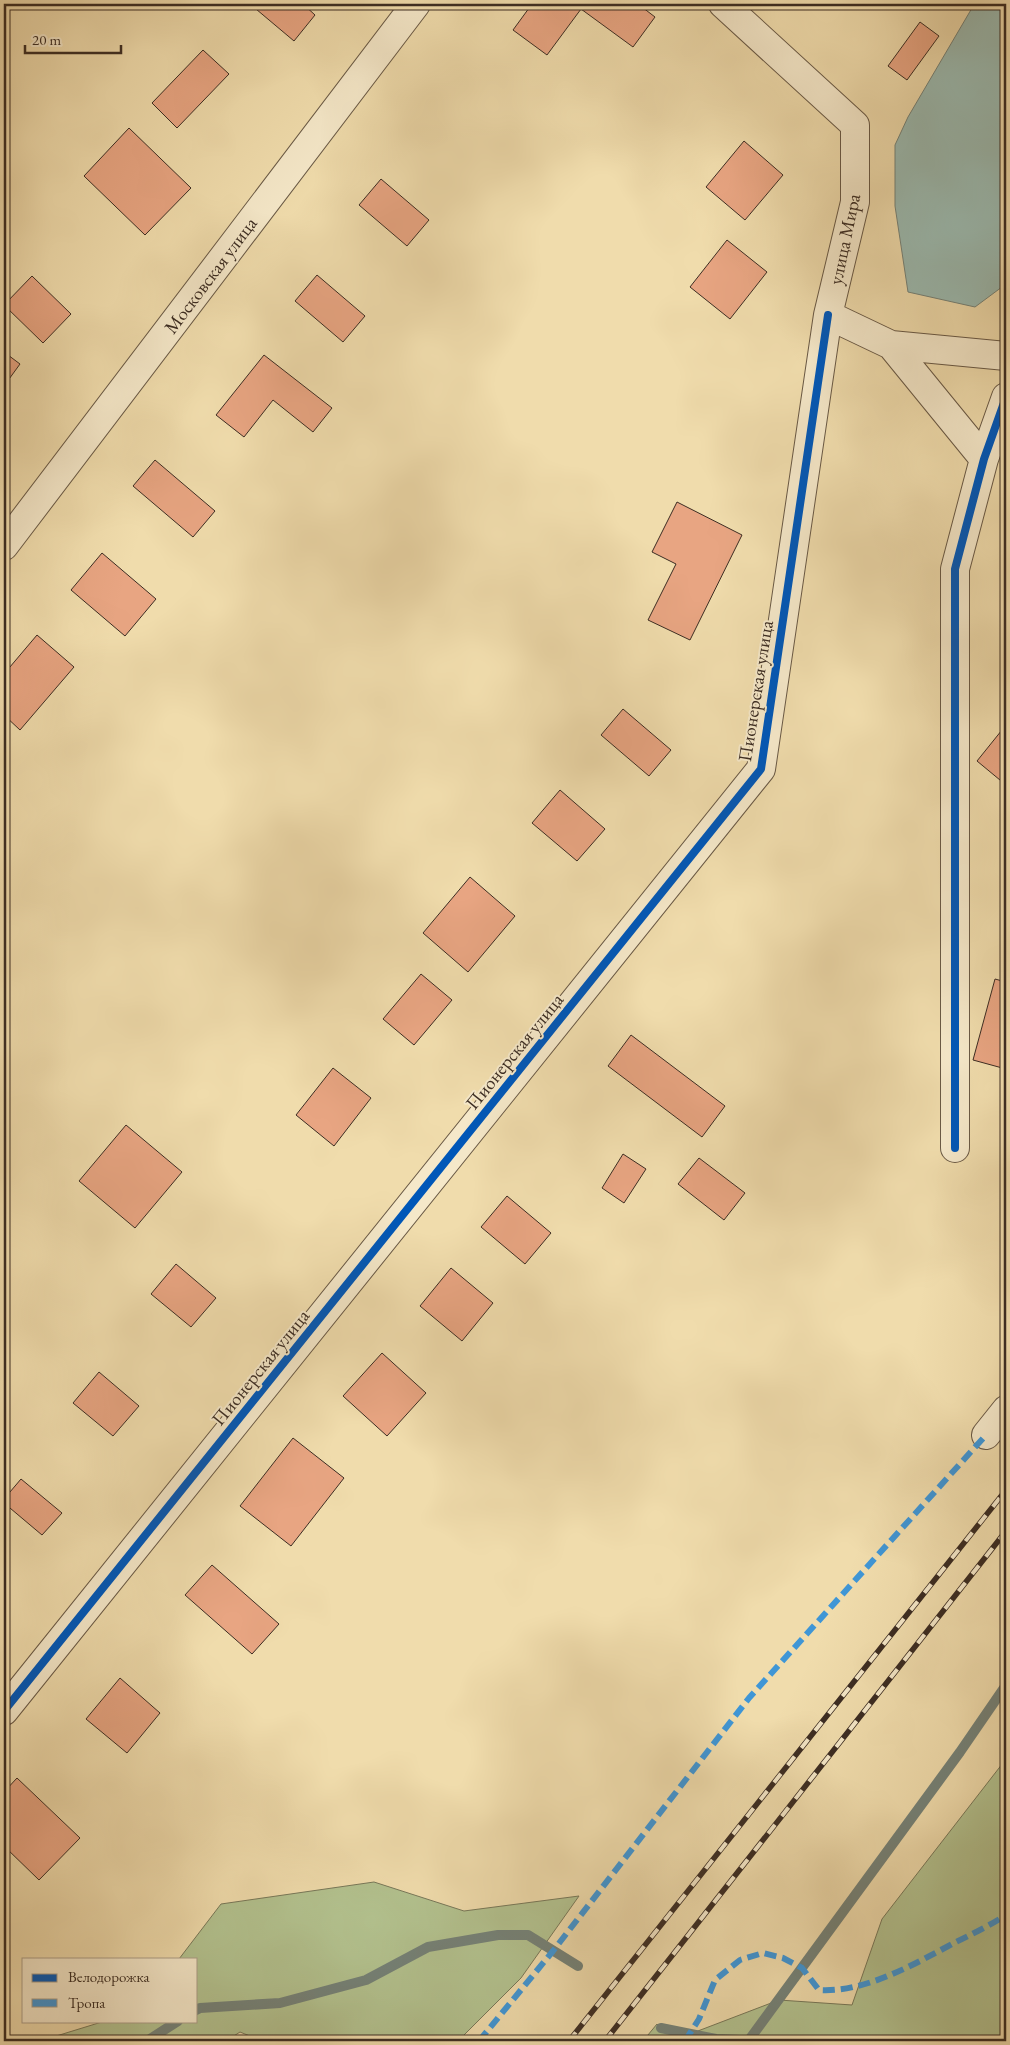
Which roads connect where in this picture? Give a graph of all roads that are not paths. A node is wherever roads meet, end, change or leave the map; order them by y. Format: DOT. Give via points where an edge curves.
graph roads {
  1 [pos="416,4"];
  2 [pos="722,4"];
  3 [pos="828,315"];
  4 [pos="891,345"];
  5 [pos="1006,356"];
  6 [pos="1006,398"];
  7 [pos="984,459"];
  8 [pos="4,546"];
  9 [pos="955,1148"];
  10 [pos="1006,1410"];
  11 [pos="986,1435"];
  12 [pos="4,1711"];
  1 -- 8 [label="street, Московская улица"];
  2 -- 3 [label="street, улица Мира" via="855,125 856,202"];
  3 -- 4 [label="street"];
  3 -- 12 [label="street, Пионерская улица" via="761,770"];
  4 -- 5 [label="street"];
  4 -- 7 [label="street"];
  6 -- 7 [label="street"];
  7 -- 9 [label="street" via="954,569"];
  10 -- 11 [label="street"];
}
